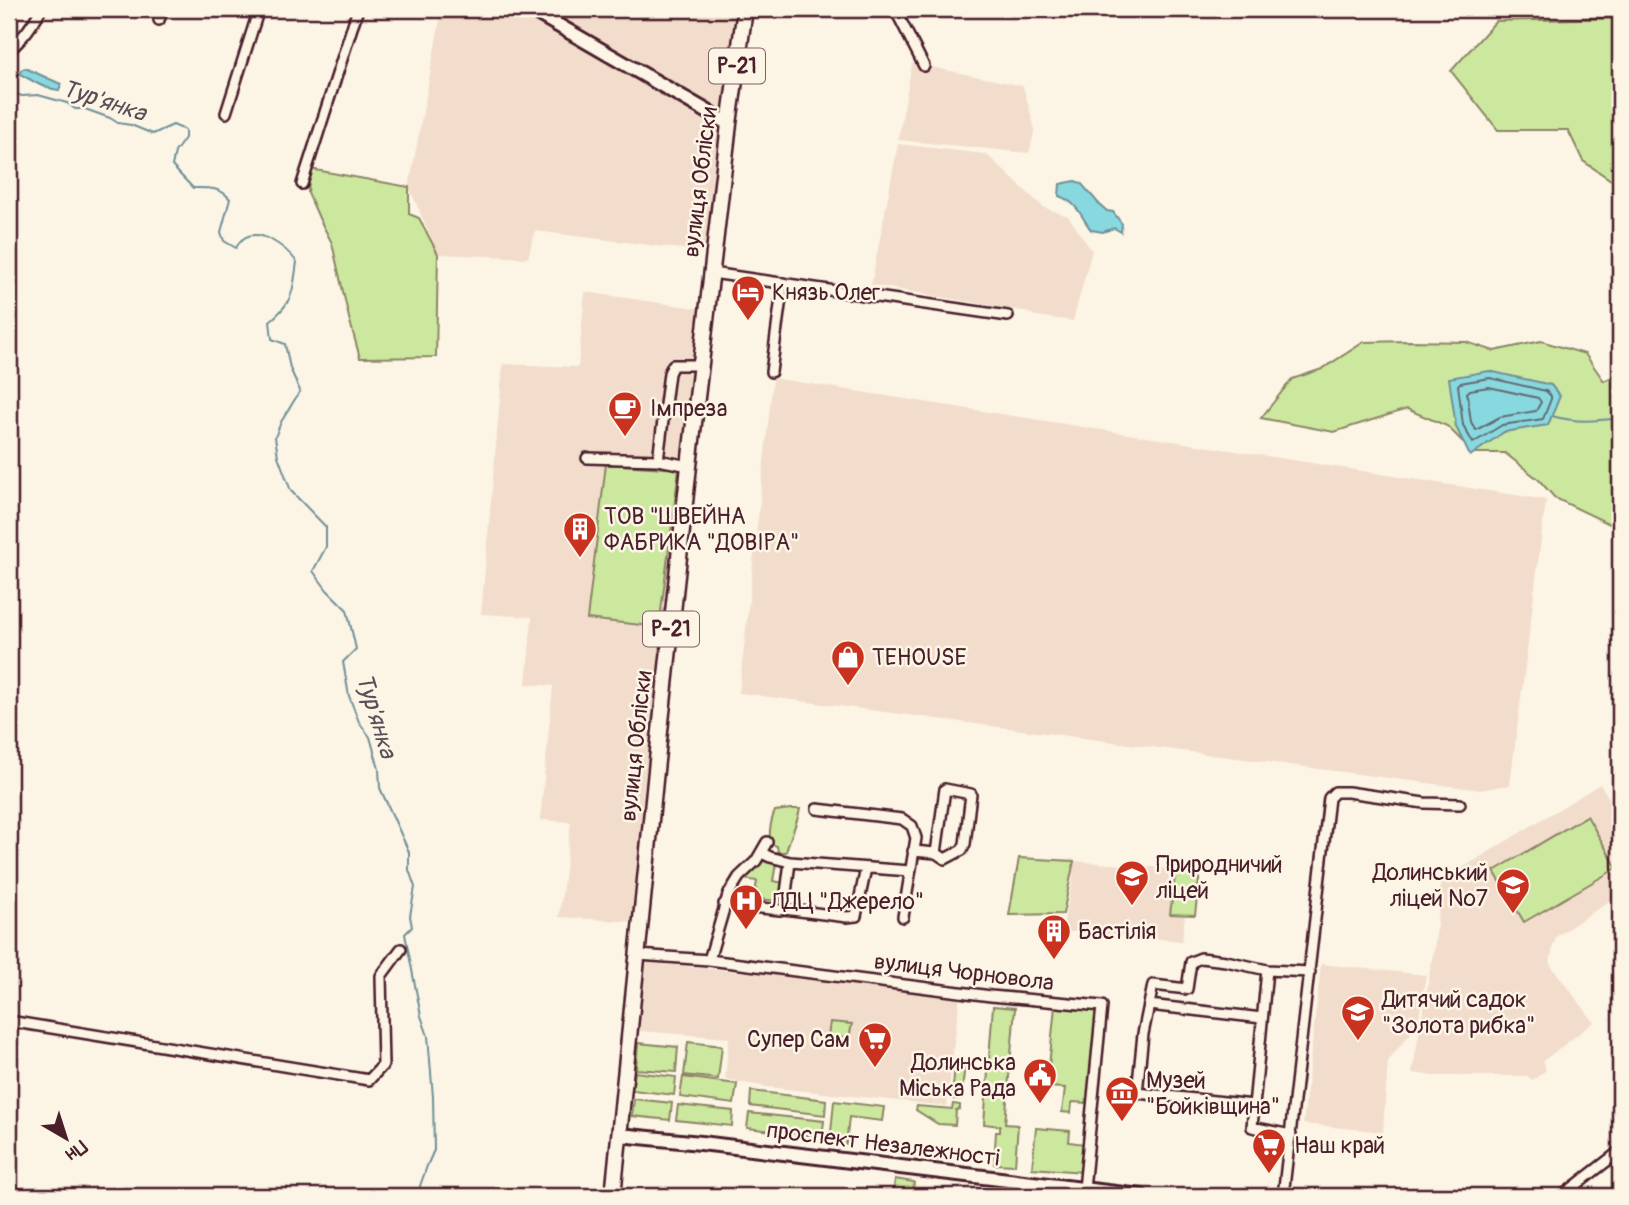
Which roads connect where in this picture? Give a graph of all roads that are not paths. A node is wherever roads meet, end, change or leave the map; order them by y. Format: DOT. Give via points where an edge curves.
graph roads {
  1 [pos="41,9"];
  2 [pos="163,9"];
  3 [pos="259,9"];
  4 [pos="358,9"];
  5 [pos="530,9"];
  6 [pos="745,9"];
  7 [pos="893,9"];
  8 [pos="159,20"];
  9 [pos="9,51"];
  10 [pos="925,66"];
  11 [pos="226,113"];
  12 [pos="729,124"];
  13 [pos="302,184"];
  14 [pos="712,273"];
  15 [pos="783,283"];
  16 [pos="1008,316"];
  17 [pos="701,365"];
  18 [pos="771,372"];
  19 [pos="587,458"];
  20 [pos="658,460"];
  21 [pos="689,466"];
  22 [pos="1460,804"];
  23 [pos="817,809"];
  24 [pos="767,842"];
  25 [pos="914,851"];
  26 [pos="762,853"];
  27 [pos="936,853"];
  28 [pos="790,862"];
  29 [pos="866,867"];
  30 [pos="910,871"];
  31 [pos="724,904"];
  32 [pos="785,909"];
  33 [pos="902,917"];
  34 [pos="401,949"];
  35 [pos="638,955"];
  36 [pos="709,960"];
  37 [pos="1267,970"];
  38 [pos="1310,972"];
  39 [pos="1149,1005"];
  40 [pos="1262,1018"];
  41 [pos="9,1021"];
  42 [pos="1254,1105"];
  43 [pos="619,1135"];
  44 [pos="1291,1135"];
  45 [pos="1620,1151"];
  46 [pos="1023,1182"];
  47 [pos="1084,1189"];
  48 [pos="613,1196"];
  49 [pos="1021,1196"];
  50 [pos="1141,1196"];
  51 [pos="1283,1196"];
  52 [pos="1562,1196"];
  1 -- 9 [label="street"];
  2 -- 8 [label="street"];
  3 -- 11 [label="street"];
  4 -- 13 [label="street"];
  5 -- 12 [label="main road"];
  6 -- 12 [label="main road, вулиця Обліски / Р-21"];
  7 -- 10 [label="street"];
  12 -- 14 [label="main road, вулиця Обліски / Р-21"];
  14 -- 15 [label="street"];
  14 -- 17 [label="main road, вулиця Обліски / Р-21"];
  15 -- 16 [label="street"];
  15 -- 18 [label="street"];
  17 -- 20 [label="street" via="673,365 669,373"];
  17 -- 21 [label="main road, вулиця Обліски / Р-21"];
  19 -- 20 [label="street"];
  20 -- 21 [label="street"];
  21 -- 35 [label="main road, вулиця Обліски / Р-21"];
  22 -- 38 [label="street" via="1348,792 1335,792 1329,798"];
  23 -- 25 [label="street" via="906,821 915,830"];
  24 -- 26 [label="street"];
  25 -- 27 [label="street"];
  25 -- 30 [label="street"];
  26 -- 28 [label="street"];
  26 -- 31 [label="street" via="732,886"];
  27 -- 27 [label="street" via="945,789 971,794 962,850 945,859"];
  28 -- 29 [label="street"];
  28 -- 32 [label="street"];
  29 -- 30 [label="street"];
  29 -- 32 [label="street" via="856,916"];
  30 -- 33 [label="street"];
  31 -- 32 [label="street"];
  31 -- 36 [label="street"];
  34 -- 41 [label="street" via="381,976 383,1065 369,1080"];
  35 -- 36 [label="street, вулиця Чорновола"];
  35 -- 43 [label="main road, вулиця Обліски / Р-21"];
  36 -- 47 [label="street, вулиця Чорновола" via="1102,1006"];
  37 -- 38 [label="street"];
  37 -- 39 [label="street" via="1201,958 1191,962 1187,989 1153,985"];
  37 -- 40 [label="street"];
  38 -- 44 [label="street"];
  39 -- 40 [label="street"];
  39 -- 42 [label="street" via="1137,1093"];
  40 -- 42 [label="street"];
  42 -- 44 [label="street" via="1252,1127"];
  43 -- 46 [label="main road, проспект Незалежності"];
  43 -- 48 [label="main road, вулиця Обліски / Р-21"];
  44 -- 51 [label="street"];
  45 -- 52 [label="street"];
  46 -- 47 [label="main road, проспект Незалежності"];
  46 -- 49 [label="street"];
  47 -- 50 [label="main road, проспект Незалежності"];
}
